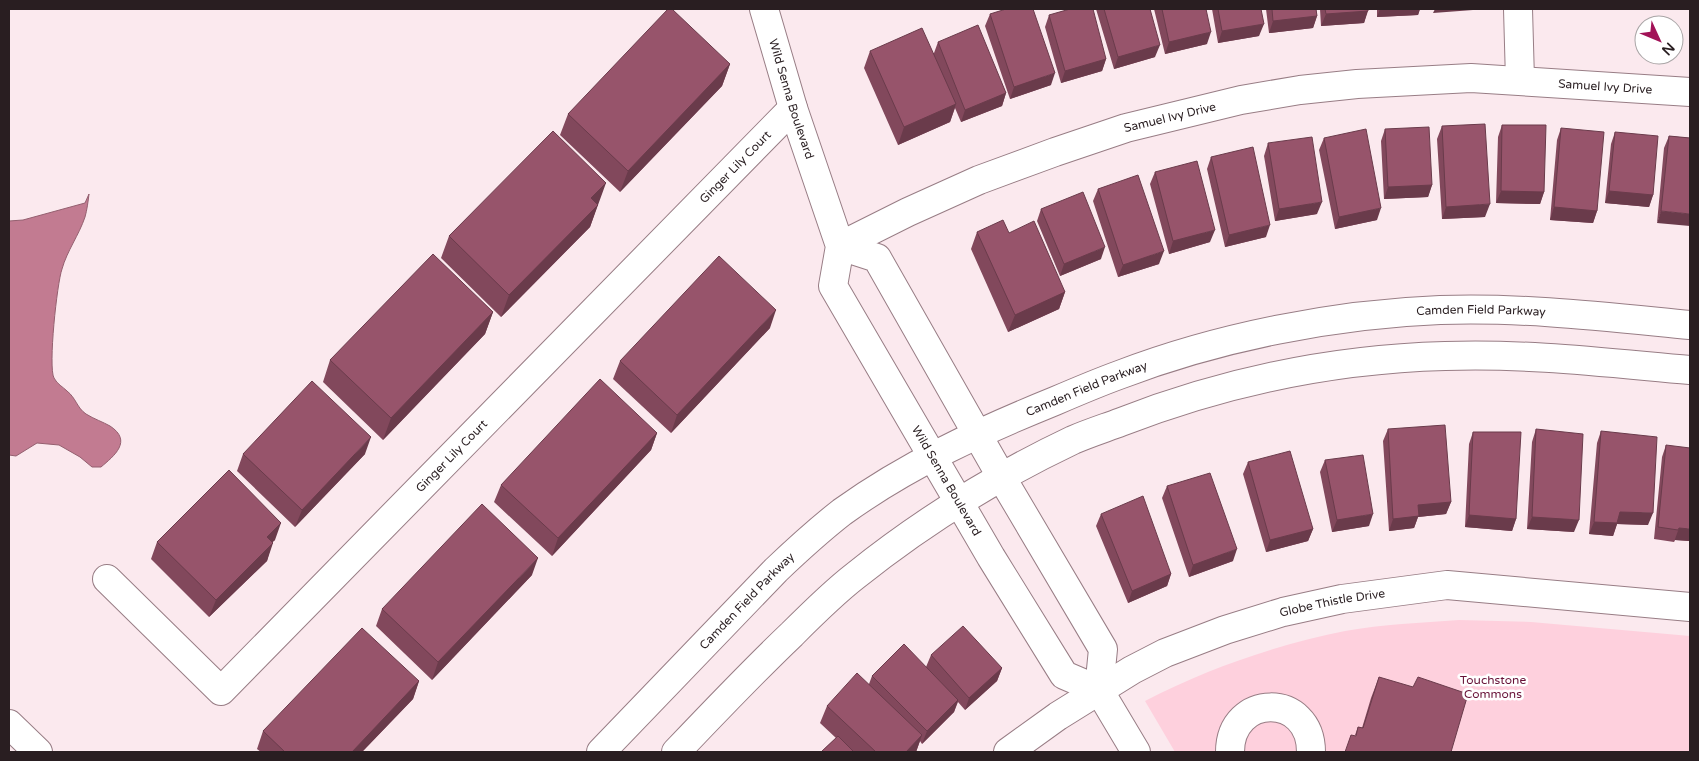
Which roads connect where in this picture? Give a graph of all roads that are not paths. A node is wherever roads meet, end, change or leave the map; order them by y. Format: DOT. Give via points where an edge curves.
graph roads {
  1 [pos="764,9"];
  2 [pos="1518,9"];
  3 [pos="1520,80"];
  4 [pos="1690,92"];
  5 [pos="793,108"];
  6 [pos="840,246"];
  7 [pos="1690,324"];
  8 [pos="1690,370"];
  9 [pos="977,435"];
  10 [pos="933,457"];
  11 [pos="1002,478"];
  12 [pos="960,503"];
  13 [pos="107,579"];
  14 [pos="1690,607"];
  15 [pos="1099,690"];
  16 [pos="9,724"];
  17 [pos="38,752"];
  18 [pos="601,752"];
  19 [pos="676,752"];
  20 [pos="1008,752"];
  21 [pos="1136,752"];
  22 [pos="1230,752"];
  23 [pos="1311,752"];
  1 -- 5 [label="street, Wild Senna Boulevard"];
  2 -- 3 [label="street"];
  3 -- 4 [label="street, Samuel Ivy Drive"];
  3 -- 6 [label="street, Samuel Ivy Drive" via="1471,78 1357,84 1241,100 1185,113 1126,128 978,180"];
  5 -- 6 [label="street, Wild Senna Boulevard"];
  5 -- 13 [label="street, Ginger Lily Court" via="221,691"];
  6 -- 9 [label="street" via="877,258"];
  6 -- 10 [label="street, Wild Senna Boulevard" via="833,286"];
  7 -- 9 [label="street, Camden Field Parkway" via="1479,310 1402,312 1323,322 1203,348 1130,371"];
  8 -- 11 [label="street" via="1542,357 1484,356 1398,359 1331,366 1223,388 1164,405 1075,440"];
  9 -- 10 [label="street, Camden Field Parkway"];
  9 -- 11 [label="street"];
  10 -- 12 [label="street, Wild Senna Boulevard"];
  10 -- 18 [label="street, Camden Field Parkway" via="857,502 801,546"];
  11 -- 12 [label="street"];
  11 -- 15 [label="street" via="1103,649"];
  12 -- 15 [label="street, Wild Senna Boulevard" via="1064,675"];
  12 -- 19 [label="street" via="874,561 837,591"];
  14 -- 15 [label="street, Globe Thistle Drive" via="1447,585 1342,599 1283,612 1225,630 1166,653"];
  15 -- 20 [label="street, Globe Thistle Drive"];
  15 -- 21 [label="street"];
  16 -- 17 [label="street"];
  22 -- 23 [label="street" via="1236,726 1251,712 1270,707 1296,715 1305,725"];
}
